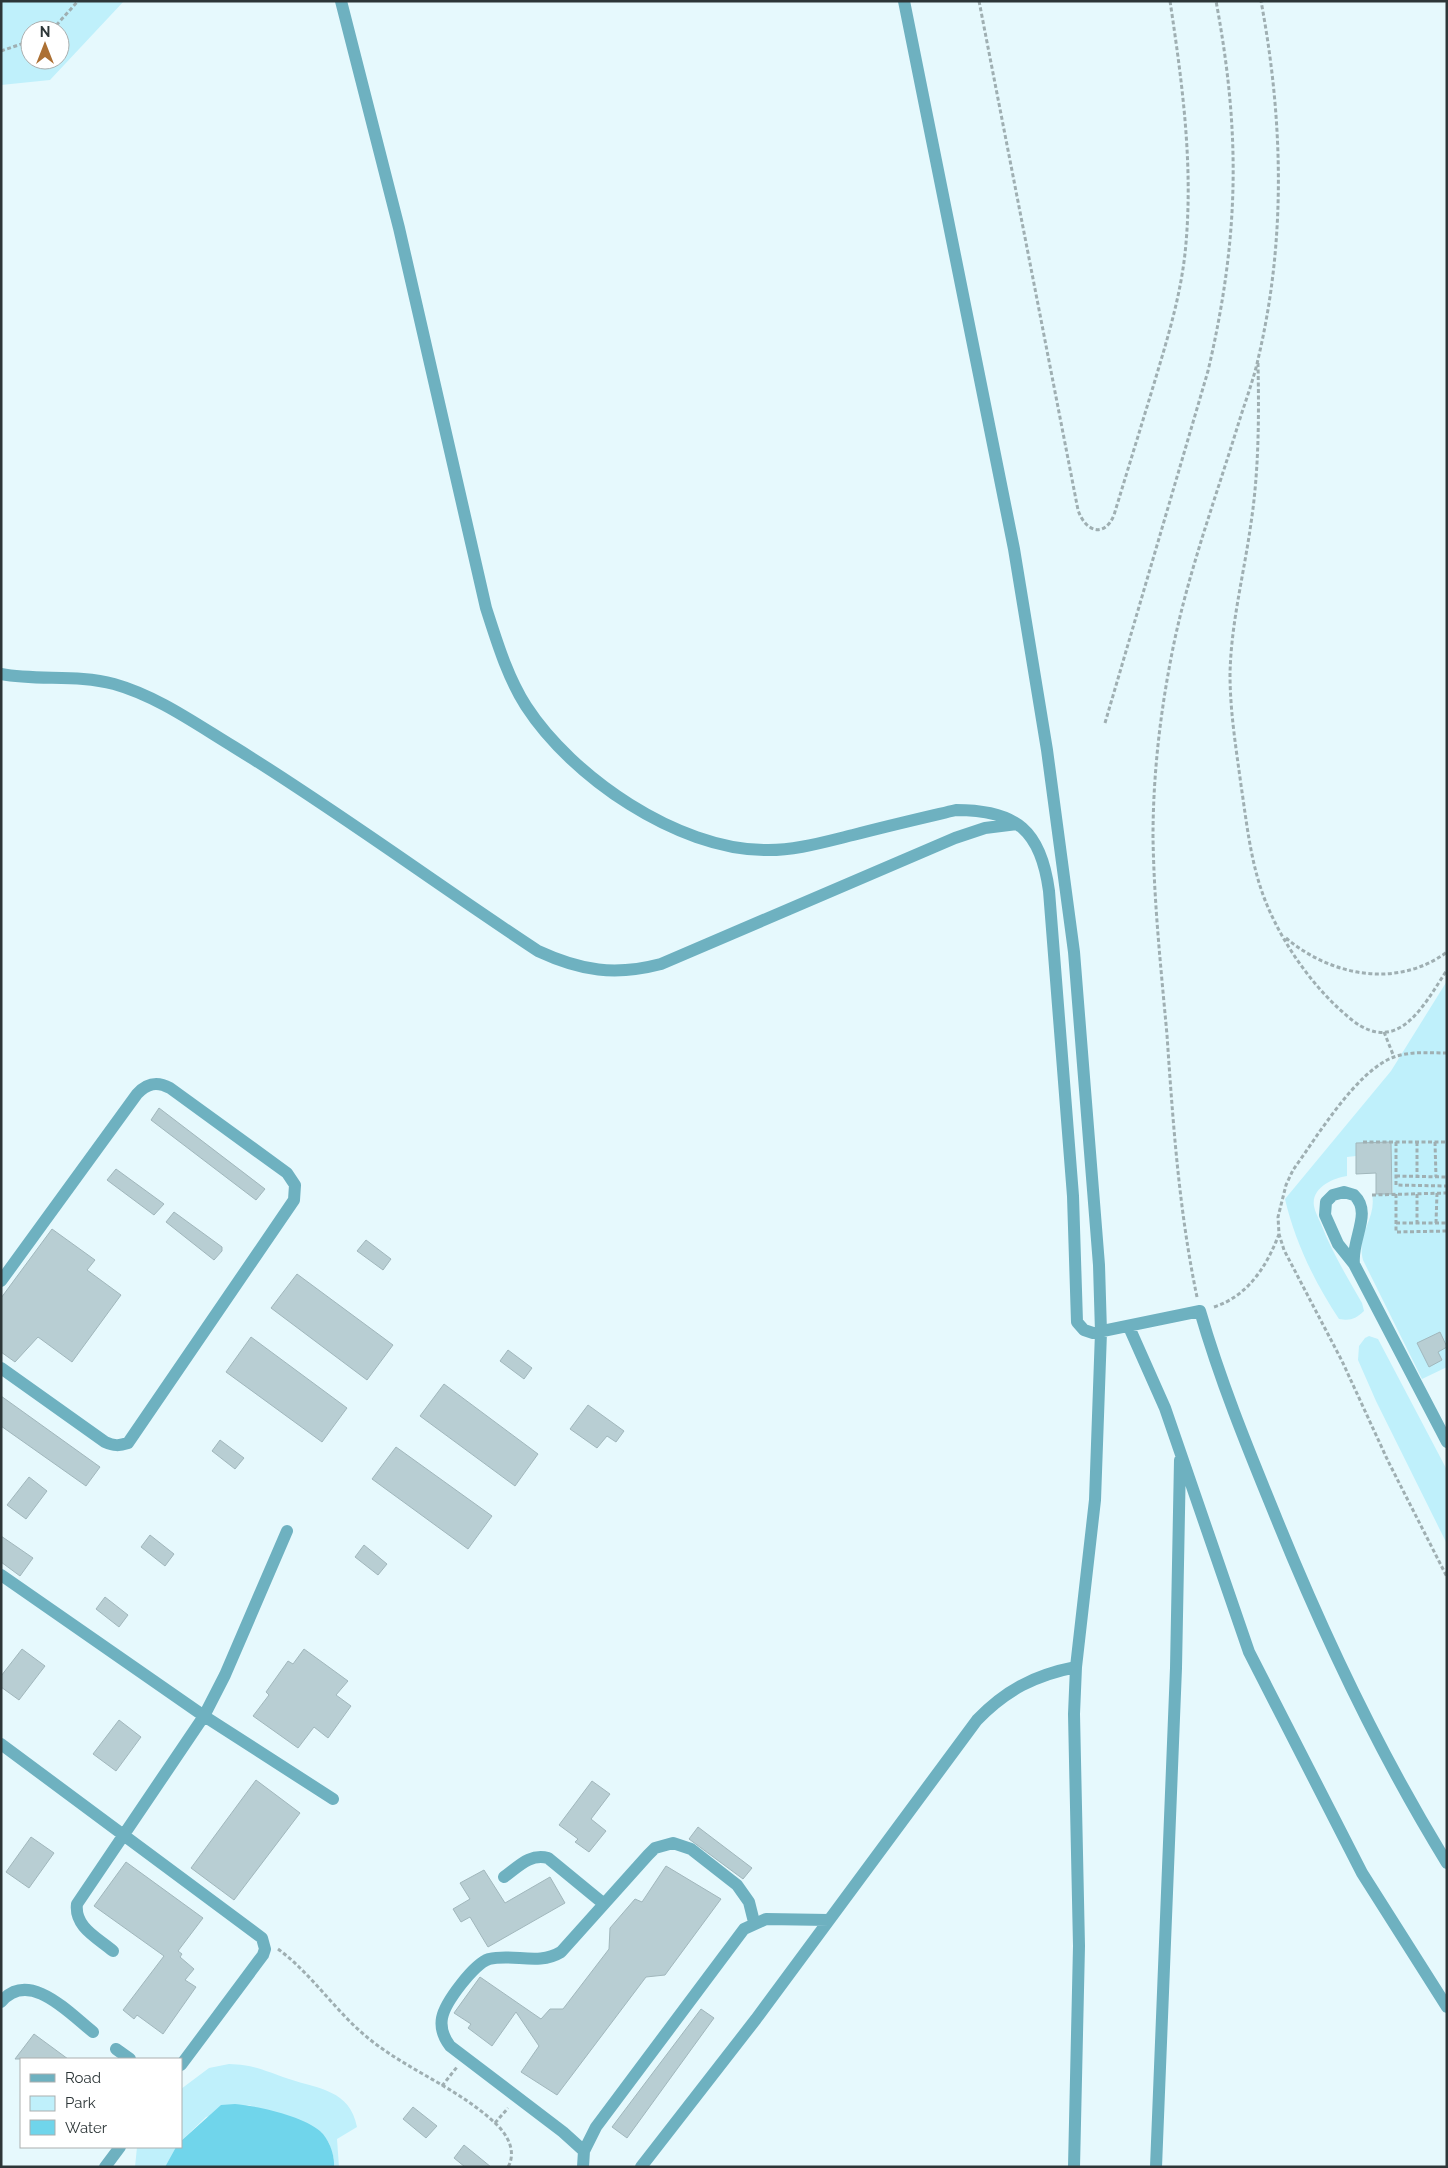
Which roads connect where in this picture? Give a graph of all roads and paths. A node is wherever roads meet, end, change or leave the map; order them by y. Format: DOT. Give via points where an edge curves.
graph roads {
  1 [pos="78,1"];
  2 [pos="341,1"];
  3 [pos="904,1"];
  4 [pos="979,1"];
  5 [pos="1170,1"];
  6 [pos="1216,1"];
  7 [pos="1261,1"];
  8 [pos="61,20"];
  9 [pos="20,44"];
  10 [pos="1,51"];
  11 [pos="1258,359"];
  12 [pos="1,674"];
  13 [pos="1105,723"];
  14 [pos="1017,824"];
  15 [pos="1284,936"];
  16 [pos="1447,952"];
  17 [pos="1447,970"];
  18 [pos="1384,1032"];
  19 [pos="1394,1057"];
  20 [pos="1363,1142"];
  21 [pos="1396,1142"];
  22 [pos="1417,1142"];
  23 [pos="1435,1142"];
  24 [pos="1447,1142"];
  25 [pos="1396,1176"];
  26 [pos="1417,1177"];
  27 [pos="1436,1177"];
  28 [pos="1447,1177"];
  29 [pos="1447,1186"];
  30 [pos="1437,1193"];
  31 [pos="1447,1193"];
  32 [pos="1396,1194"];
  33 [pos="1417,1194"];
  34 [pos="1354,1195"];
  35 [pos="1396,1223"];
  36 [pos="1417,1223"];
  37 [pos="1436,1223"];
  38 [pos="1447,1223"];
  39 [pos="1447,1231"];
  40 [pos="1279,1234"];
  41 [pos="1354,1264"];
  42 [pos="1,1281"];
  43 [pos="1200,1312"];
  44 [pos="1129,1327"];
  45 [pos="1101,1332"];
  46 [pos="1,1368"];
  47 [pos="1447,1442"];
  48 [pos="1180,1450"];
  49 [pos="288,1531"];
  50 [pos="1,1575"];
  51 [pos="1076,1667"];
  52 [pos="204,1716"];
  53 [pos="1,1744"];
  54 [pos="333,1799"];
  55 [pos="124,1835"];
  56 [pos="1447,1864"];
  57 [pos="504,1877"];
  58 [pos="604,1904"];
  59 [pos="829,1920"];
  60 [pos="754,1922"];
  61 [pos="262,1938"];
  62 [pos="113,1951"];
  63 [pos="1,2002"];
  64 [pos="1447,2006"];
  65 [pos="93,2032"];
  66 [pos="116,2049"];
  67 [pos="129,2058"];
  68 [pos="182,2064"];
  69 [pos="119,2148"];
  70 [pos="584,2151"];
  71 [pos="105,2167"];
  72 [pos="508,2167"];
  73 [pos="583,2167"];
  74 [pos="641,2167"];
  75 [pos="1074,2167"];
  76 [pos="1156,2167"];
  1 -- 8 [label="path"];
  2 -- 14 [label="street" via="398,228 486,608 502,659 522,698 559,748 598,783 672,828 733,848 796,848 956,810 998,814"];
  3 -- 45 [label="street" via="1014,549 1047,750 1074,952 1099,1265"];
  4 -- 5 [label="path" via="1078,510 1090,528 1101,530 1110,525 1114,515 1167,343 1180,289 1186,244 1187,155"];
  6 -- 13 [label="path" via="1231,94 1234,205 1230,261 1208,371"];
  7 -- 11 [label="path" via="1277,120 1279,187 1270,302"];
  9 -- 10 [label="path"];
  11 -- 15 [label="path" via="1252,520 1232,640 1231,706 1257,874 1267,905"];
  11 -- 43 [label="path" via="1187,591 1172,651 1155,775 1156,901 1175,1144 1189,1256"];
  12 -- 14 [label="street" via="81,678 114,684 145,696 314,798 538,951 585,969 611,972 661,964 955,838 985,828"];
  14 -- 45 [label="street" via="1041,853 1049,891 1073,1196 1077,1322 1084,1330"];
  15 -- 16 [label="path" via="1318,961 1360,973 1402,972 1423,966"];
  15 -- 18 [label="path" via="1316,986 1364,1028"];
  17 -- 18 [label="path" via="1414,1019 1400,1028"];
  18 -- 19 [label="path"];
  20 -- 21 [label="path"];
  21 -- 22 [label="path"];
  21 -- 25 [label="path"];
  22 -- 23 [label="path"];
  22 -- 26 [label="path"];
  23 -- 24 [label="path"];
  23 -- 27 [label="path"];
  25 -- 26 [label="path"];
  25 -- 29 [label="path" via="1396,1185"];
  26 -- 27 [label="path"];
  27 -- 28 [label="path"];
  30 -- 31 [label="path"];
  30 -- 33 [label="path"];
  30 -- 37 [label="path"];
  32 -- 33 [label="path"];
  32 -- 34 [label="path"];
  32 -- 35 [label="path"];
  33 -- 36 [label="path"];
  34 -- 41 [label="street" via="1362,1213 1354,1244"];
  34 -- 41 [label="street" via="1344,1192 1333,1195 1326,1202 1324,1211 1338,1244"];
  35 -- 36 [label="path"];
  35 -- 39 [label="path" via="1396,1232"];
  36 -- 37 [label="path"];
  37 -- 38 [label="path"];
  40 -- 43 [label="path" via="1271,1256 1241,1292 1221,1305"];
  41 -- 47 [label="street"];
  42 -- 46 [label="street" via="138,1094 149,1085 156,1083 170,1088 287,1173 295,1185 294,1200 128,1443 120,1446 105,1442"];
  43 -- 44 [label="street"];
  43 -- 56 [label="street" via="1237,1425 1303,1584 1364,1716"];
  44 -- 45 [label="street"];
  44 -- 48 [label="street"];
  45 -- 51 [label="street" via="1095,1500"];
  48 -- 64 [label="street" via="1249,1652 1362,1873"];
  48 -- 76 [label="street" via="1176,1668"];
  49 -- 52 [label="street" via="226,1674"];
  50 -- 52 [label="street"];
  51 -- 59 [label="street" via="1033,1678 993,1703 977,1720"];
  51 -- 75 [label="street" via="1074,1714 1079,1946"];
  52 -- 54 [label="street"];
  52 -- 55 [label="street"];
  53 -- 55 [label="street"];
  55 -- 61 [label="street"];
  55 -- 62 [label="street" via="80,1897 76,1912 82,1926"];
  57 -- 58 [label="street" via="527,1860 548,1858"];
  58 -- 60 [label="street" via="655,1848 673,1843 691,1849 737,1885 749,1902"];
  58 -- 70 [label="street" via="554,1956 496,1958 478,1965 450,2001 442,2019 444,2038 450,2046"];
  59 -- 60 [label="street" via="778,1918"];
  59 -- 74 [label="street"];
  60 -- 70 [label="street" via="744,1928 724,1953 596,2127"];
  61 -- 68 [label="street" via="265,1950 260,1960"];
  61 -- 72 [label="path" via="295,1963 367,2038 495,2123 511,2148"];
  63 -- 65 [label="street" via="20,1990 38,1991"];
  66 -- 67 [label="street"];
  69 -- 71 [label="street"];
  70 -- 73 [label="street"];
}
